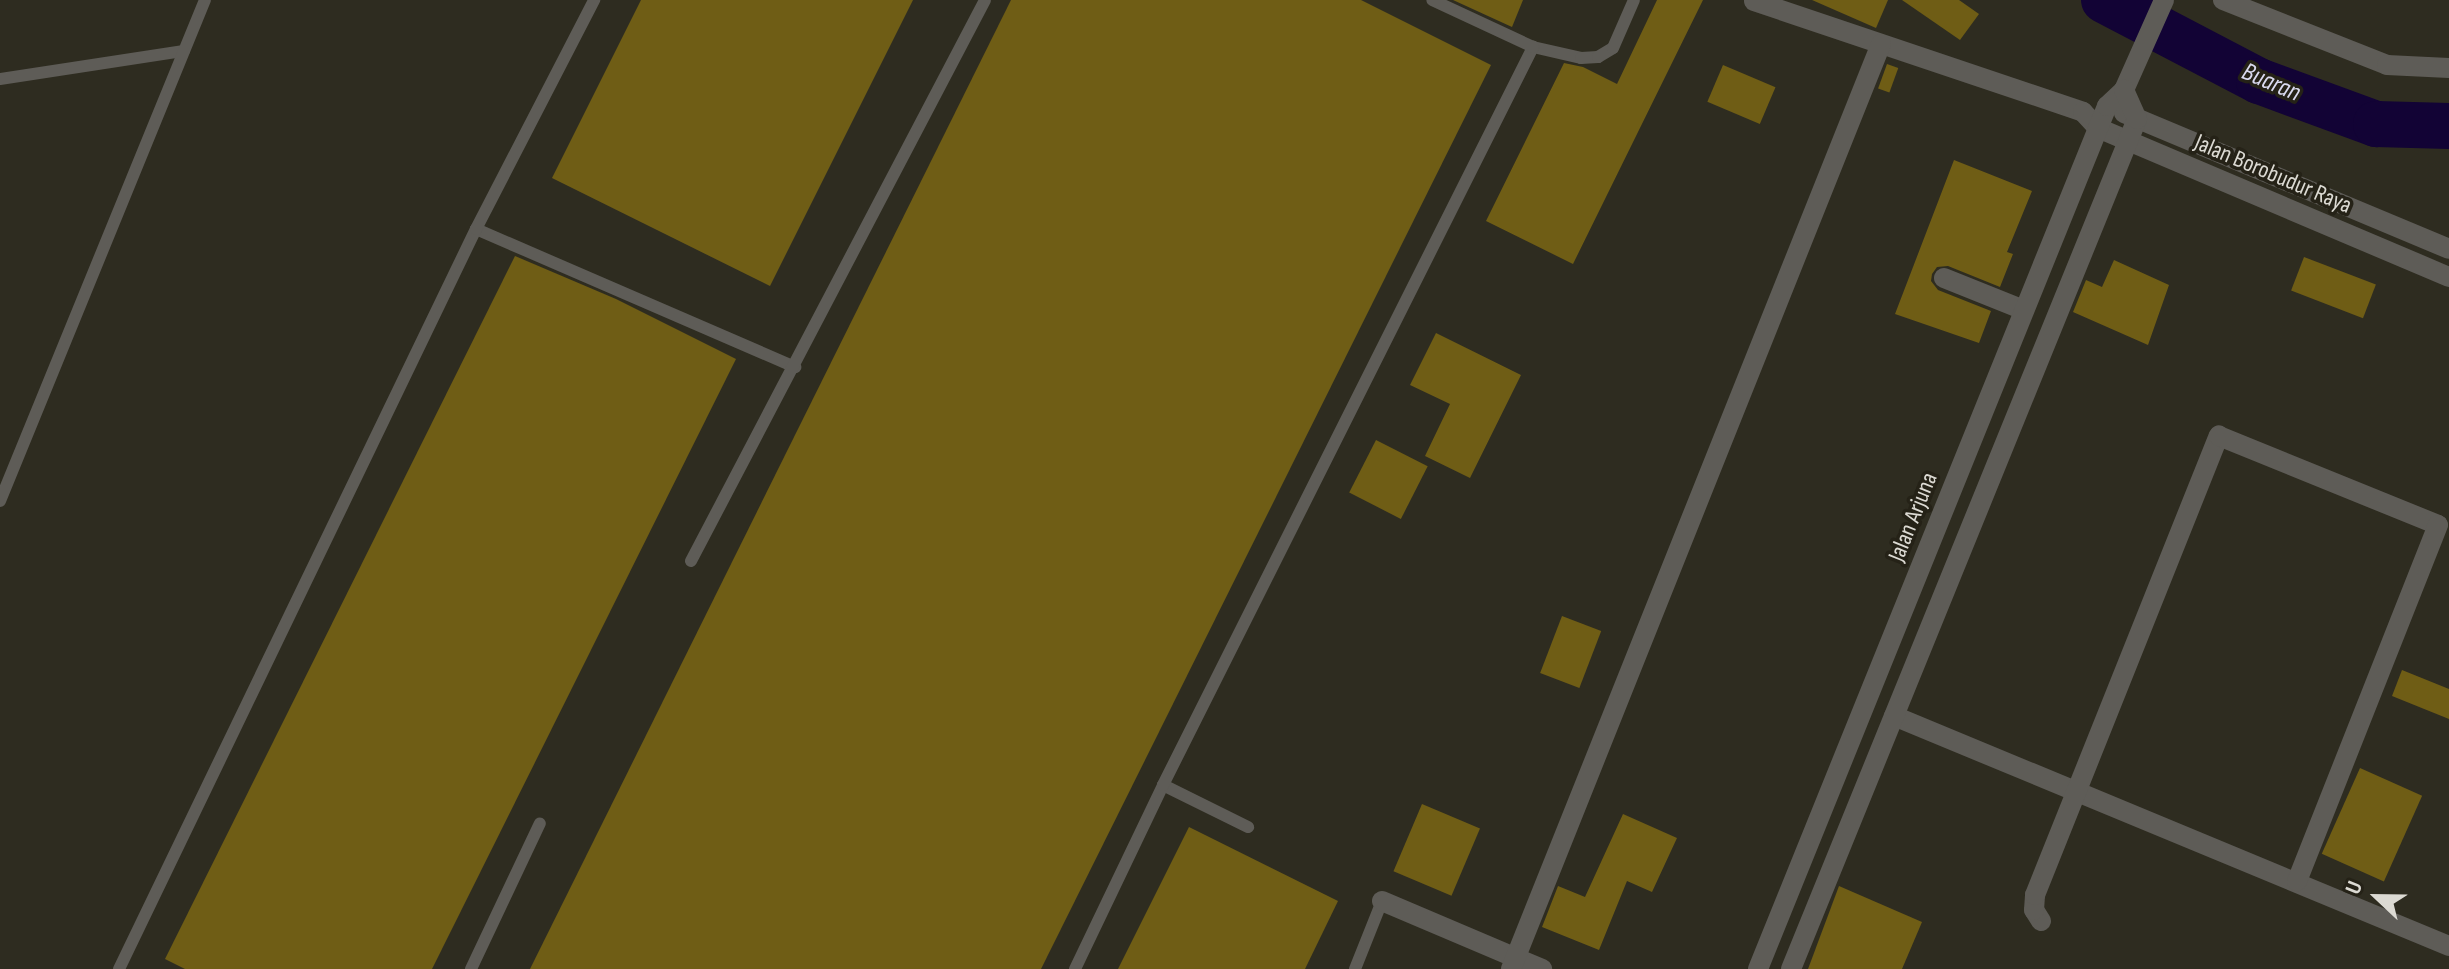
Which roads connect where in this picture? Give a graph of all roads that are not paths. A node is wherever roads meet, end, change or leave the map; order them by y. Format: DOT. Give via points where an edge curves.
graph roads {
  1 [pos="205,0"];
  2 [pos="594,0"];
  3 [pos="985,0"];
  4 [pos="1432,0"];
  5 [pos="1634,0"];
  6 [pos="2164,0"];
  7 [pos="2223,0"];
  8 [pos="1754,1"];
  9 [pos="1881,44"];
  10 [pos="1533,47"];
  11 [pos="184,51"];
  12 [pos="2449,68"];
  13 [pos="0,79"];
  14 [pos="2128,81"];
  15 [pos="2107,106"];
  16 [pos="2083,112"];
  17 [pos="2137,119"];
  18 [pos="2098,128"];
  19 [pos="2128,141"];
  20 [pos="476,229"];
  21 [pos="2400,229"];
  22 [pos="2449,249"];
  23 [pos="2390,252"];
  24 [pos="2449,277"];
  25 [pos="1944,278"];
  26 [pos="2024,310"];
  27 [pos="795,367"];
  28 [pos="1979,422"];
  29 [pos="2008,434"];
  30 [pos="0,501"];
  31 [pos="1937,526"];
  32 [pos="1967,537"];
  33 [pos="691,561"];
  34 [pos="1882,663"];
  35 [pos="1910,674"];
  36 [pos="1894,716"];
  37 [pos="1163,785"];
  38 [pos="2075,790"];
  39 [pos="540,823"];
  40 [pos="1248,827"];
  41 [pos="1809,843"];
  42 [pos="1837,855"];
  43 [pos="2297,881"];
  44 [pos="1382,901"];
  45 [pos="2041,921"];
  46 [pos="2449,946"];
  47 [pos="1513,963"];
  48 [pos="119,969"];
  49 [pos="471,969"];
  50 [pos="1075,969"];
  51 [pos="1355,969"];
  52 [pos="1542,969"];
  53 [pos="1758,969"];
  54 [pos="1791,969"];
  1 -- 11 [label="lane"];
  2 -- 20 [label="lane"];
  3 -- 27 [label="lane"];
  4 -- 10 [label="lane"];
  5 -- 10 [label="lane" via="1613,48 1598,57"];
  6 -- 14 [label="street, Jalan Arjuna"];
  7 -- 12 [label="street" via="2387,65"];
  8 -- 9 [label="street, Jalan Borobudur Raya"];
  9 -- 16 [label="street, Jalan Borobudur Raya"];
  9 -- 47 [label="street"];
  10 -- 37 [label="lane"];
  11 -- 13 [label="lane"];
  11 -- 30 [label="lane"];
  14 -- 15 [label="street, Jalan Arjuna"];
  14 -- 17 [label="street"];
  15 -- 16 [label="street"];
  15 -- 17 [label="street, Jalan Borobudur Raya"];
  15 -- 18 [label="street, Jalan Arjuna"];
  16 -- 18 [label="street, Jalan Borobudur Raya"];
  17 -- 19 [label="street"];
  17 -- 21 [label="street, Jalan Borobudur Raya"];
  18 -- 19 [label="street, Jalan Borobudur Raya"];
  18 -- 26 [label="street, Jalan Arjuna"];
  19 -- 23 [label="street, Jalan Borobudur Raya"];
  19 -- 29 [label="street"];
  20 -- 27 [label="lane"];
  20 -- 48 [label="lane"];
  21 -- 22 [label="street, Jalan Borobudur Raya"];
  21 -- 23 [label="street"];
  23 -- 24 [label="street, Jalan Borobudur Raya"];
  25 -- 26 [label="street"];
  26 -- 28 [label="street, Jalan Arjuna"];
  27 -- 33 [label="lane"];
  28 -- 29 [label="street"];
  28 -- 31 [label="street, Jalan Arjuna"];
  29 -- 32 [label="street"];
  31 -- 32 [label="street"];
  31 -- 34 [label="street, Jalan Arjuna"];
  32 -- 35 [label="street"];
  34 -- 35 [label="street"];
  34 -- 41 [label="street, Jalan Arjuna"];
  35 -- 36 [label="street"];
  36 -- 38 [label="street"];
  36 -- 42 [label="street"];
  37 -- 40 [label="lane"];
  37 -- 50 [label="lane"];
  38 -- 43 [label="street"];
  38 -- 43 [label="street" via="2219,436 2424,519 2438,525"];
  38 -- 45 [label="street" via="2035,895 2034,910"];
  39 -- 49 [label="lane"];
  41 -- 42 [label="street"];
  41 -- 53 [label="street, Jalan Arjuna"];
  42 -- 54 [label="street"];
  43 -- 46 [label="street"];
  44 -- 47 [label="street"];
  44 -- 51 [label="lane"];
  47 -- 52 [label="street"];
}
